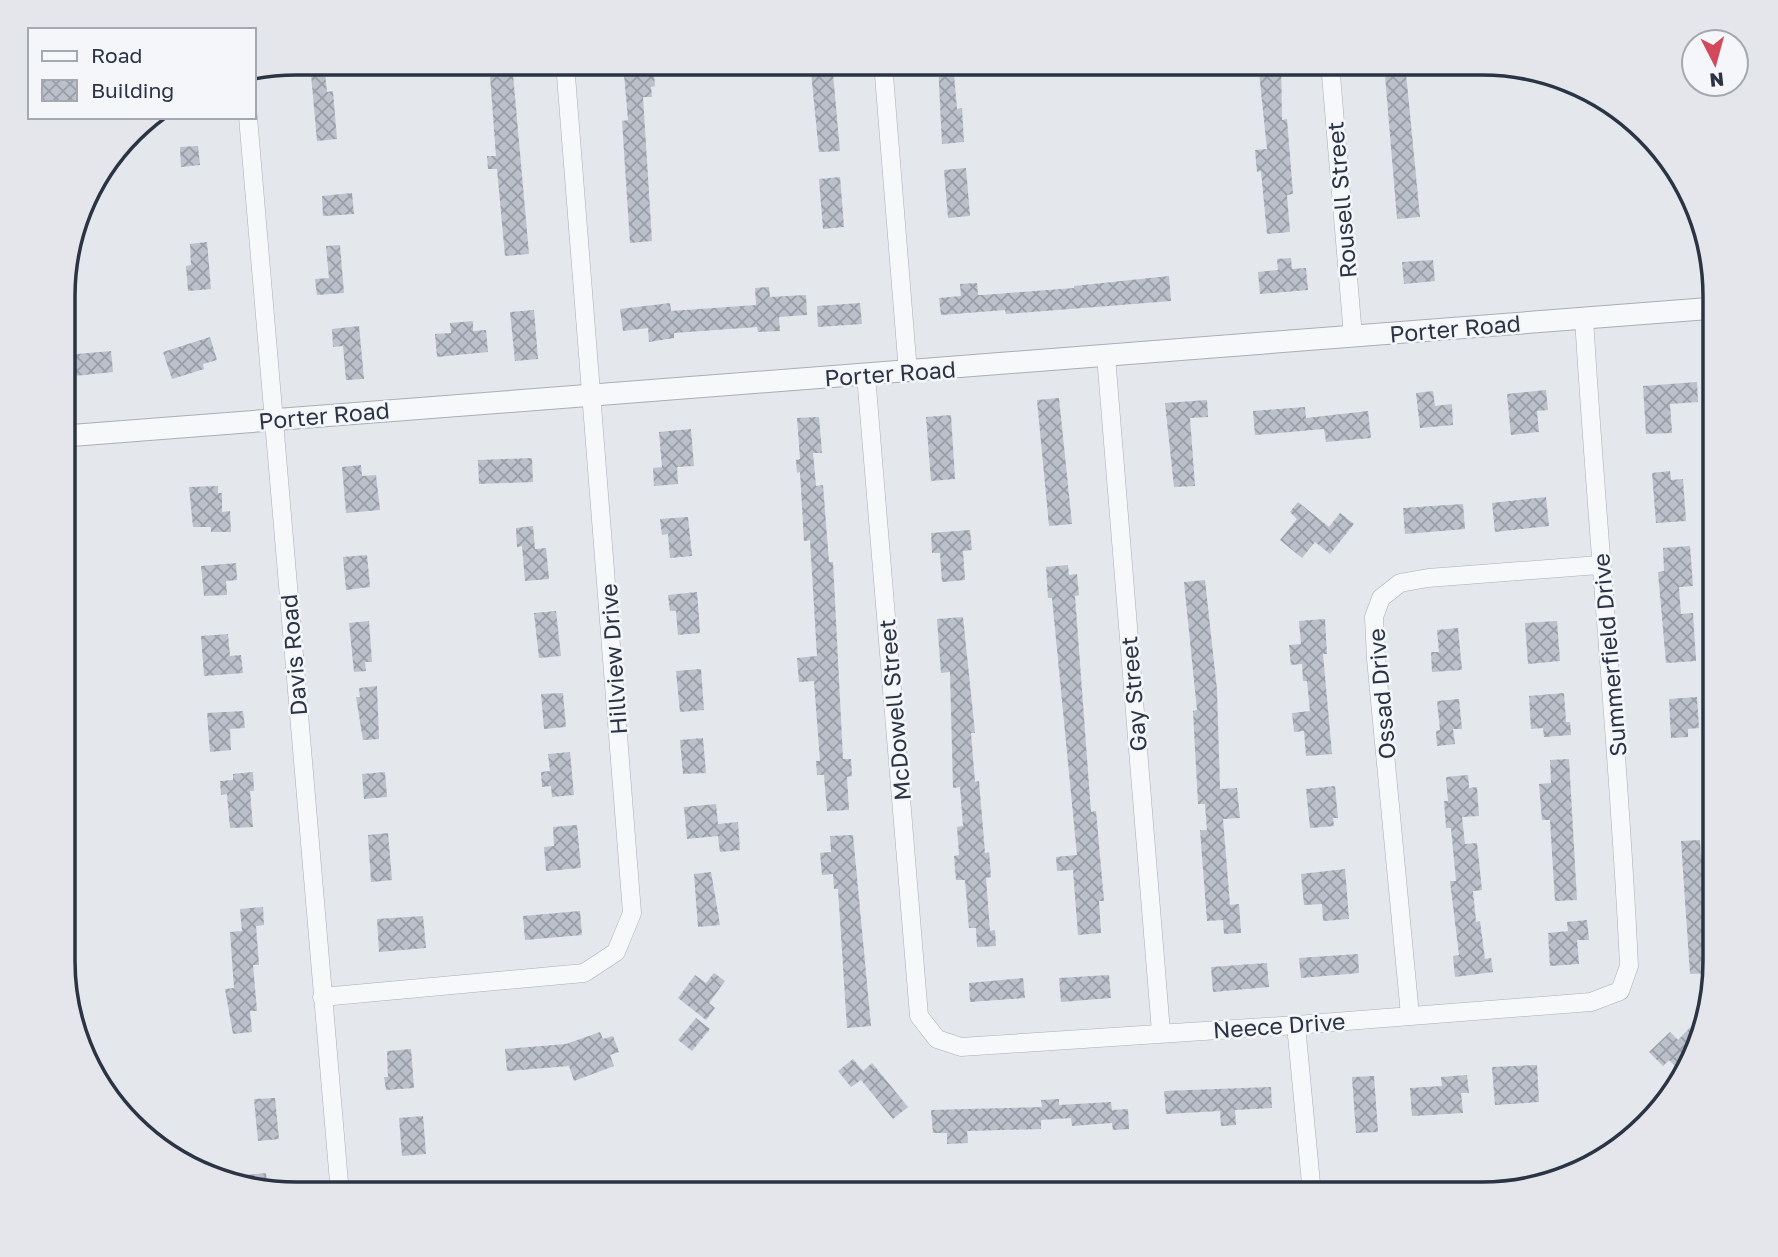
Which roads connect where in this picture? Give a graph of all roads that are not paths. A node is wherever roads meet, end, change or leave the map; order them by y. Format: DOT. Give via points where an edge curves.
graph roads {
  1 [pos="566,76"];
  2 [pos="884,76"];
  3 [pos="1331,76"];
  4 [pos="248,119"];
  5 [pos="1702,309"];
  6 [pos="1584,318"];
  7 [pos="1353,336"];
  8 [pos="1105,356"];
  9 [pos="908,372"];
  10 [pos="866,375"];
  11 [pos="593,394"];
  12 [pos="274,419"];
  13 [pos="75,435"];
  14 [pos="1599,565"];
  15 [pos="1620,991"];
  16 [pos="322,997"];
  17 [pos="1410,1015"];
  18 [pos="1296,1026"];
  19 [pos="1161,1032"];
  20 [pos="937,1039"];
  21 [pos="339,1181"];
  22 [pos="1311,1182"];
  1 -- 11 [label="street, Hillview Drive"];
  2 -- 9 [label="street"];
  3 -- 7 [label="street, Rousell Street"];
  4 -- 12 [label="street, Davis Road"];
  5 -- 6 [label="street, Porter Road"];
  6 -- 7 [label="street, Porter Road"];
  6 -- 14 [label="street, Summerfield Drive"];
  7 -- 8 [label="street, Porter Road"];
  8 -- 9 [label="street, Porter Road"];
  8 -- 19 [label="street, Gay Street"];
  9 -- 10 [label="street, Porter Road"];
  10 -- 11 [label="street, Porter Road"];
  10 -- 20 [label="street, McDowell Street" via="919,1016"];
  11 -- 12 [label="street, Porter Road"];
  11 -- 16 [label="street, Hillview Drive" via="632,913 616,952 584,973"];
  12 -- 13 [label="street, Porter Road"];
  12 -- 16 [label="street, Davis Road"];
  14 -- 15 [label="street, Summerfield Drive" via="1621,792 1629,966"];
  14 -- 17 [label="street, Ossad Drive" via="1428,578 1400,583 1381,598 1374,617 1376,659"];
  15 -- 17 [label="street, Neece Drive" via="1591,1002"];
  16 -- 21 [label="street, Davis Road"];
  17 -- 18 [label="street, Neece Drive"];
  18 -- 19 [label="street, Neece Drive"];
  18 -- 22 [label="street"];
  19 -- 20 [label="street, Neece Drive" via="961,1046"];
}
